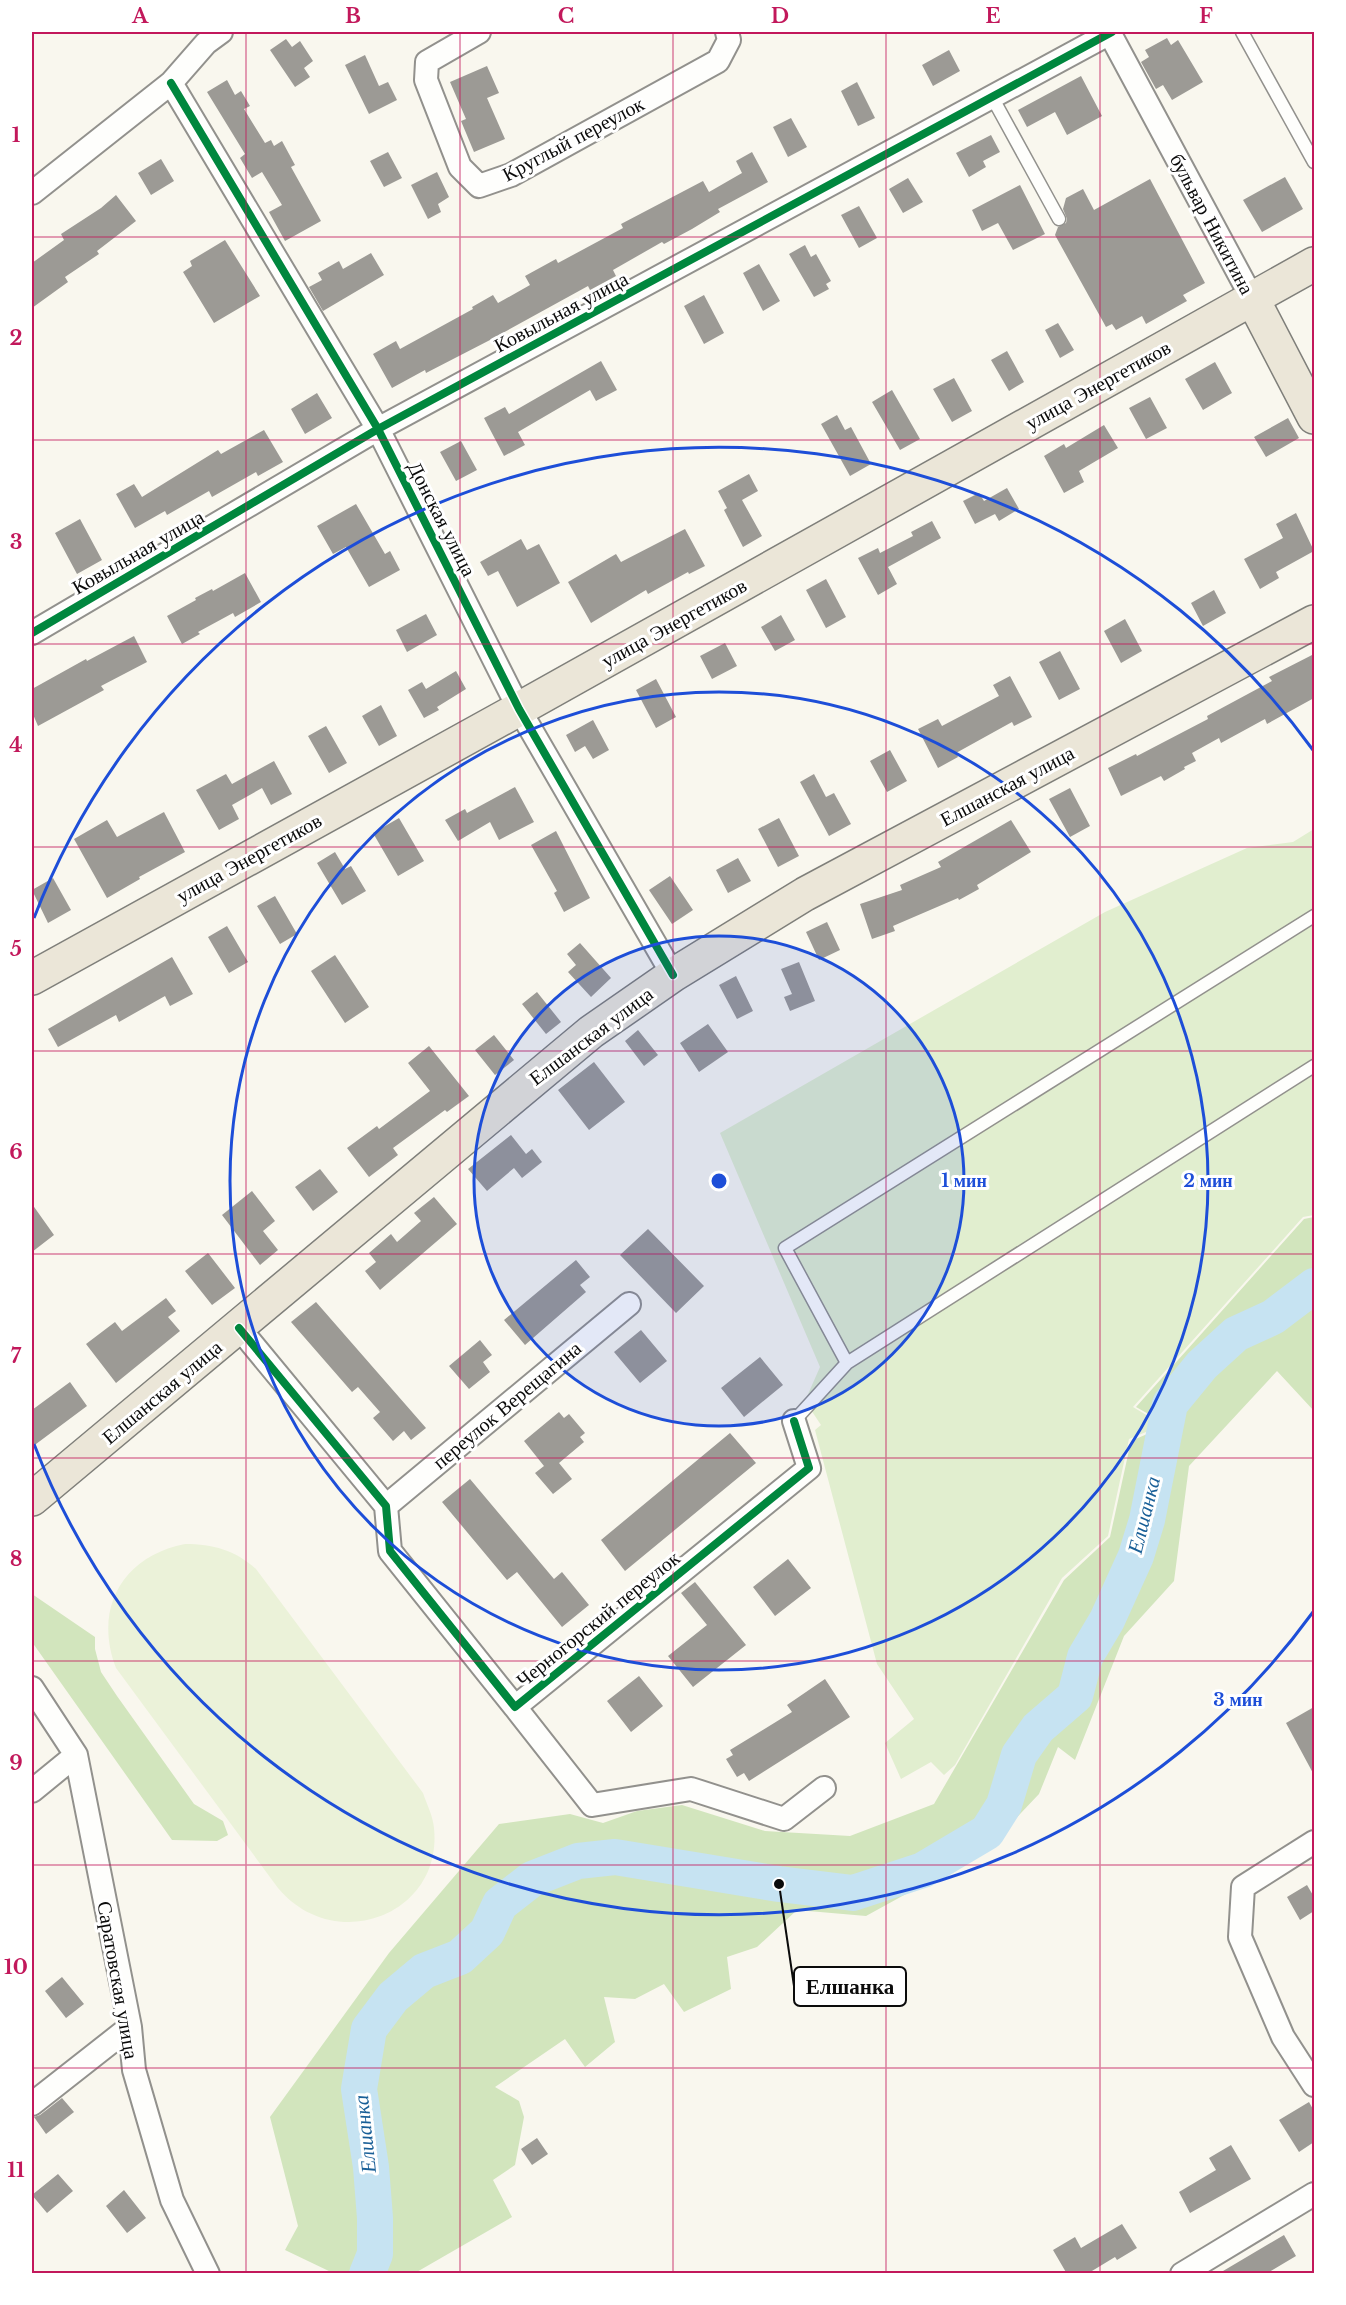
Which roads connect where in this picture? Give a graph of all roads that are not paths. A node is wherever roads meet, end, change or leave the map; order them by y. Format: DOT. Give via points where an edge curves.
graph roads {
  1 [pos="221,32"];
  2 [pos="479,32"];
  3 [pos="727,32"];
  4 [pos="1110,32"];
  5 [pos="1242,32"];
  6 [pos="171,83"];
  7 [pos="992,97"];
  8 [pos="1314,162"];
  9 [pos="32,193"];
  10 [pos="1059,219"];
  11 [pos="1314,264"];
  12 [pos="1252,298"];
  13 [pos="1314,417"];
  14 [pos="378,429"];
  15 [pos="1314,622"];
  16 [pos="32,633"];
  17 [pos="519,709"];
  18 [pos="1314,916"];
  19 [pos="673,975"];
  20 [pos="32,978"];
  21 [pos="1314,1066"];
  22 [pos="629,1304"];
  23 [pos="238,1328"];
  24 [pos="847,1363"];
  25 [pos="794,1421"];
  26 [pos="32,1499"];
  27 [pos="386,1506"];
  28 [pos="32,1688"];
  29 [pos="515,1707"];
  30 [pos="75,1755"];
  31 [pos="824,1788"];
  32 [pos="32,1791"];
  33 [pos="1314,1842"];
  34 [pos="130,2026"];
  35 [pos="1314,2085"];
  36 [pos="32,2104"];
  37 [pos="1314,2194"];
  38 [pos="208,2274"];
  39 [pos="1182,2274"];
  1 -- 6 [label="street" via="206,43"];
  2 -- 3 [label="street, Круглый переулок" via="427,62 426,80 460,167 479,186 511,175 718,61 729,40"];
  4 -- 7 [label="street, Ковыльная улица"];
  4 -- 12 [label="street, бульвар Никитина"];
  5 -- 8 [label="lane"];
  6 -- 9 [label="street"];
  6 -- 14 [label="street, Донская улица"];
  7 -- 10 [label="lane"];
  7 -- 14 [label="street, Ковыльная улица"];
  11 -- 12 [label="main road, улица Энергетиков"];
  12 -- 13 [label="main road, бульвар Никитина"];
  12 -- 17 [label="main road, улица Энергетиков"];
  14 -- 16 [label="street, Ковыльная улица"];
  14 -- 17 [label="street, Донская улица"];
  15 -- 19 [label="main road, Елшанская улица" via="805,894"];
  17 -- 19 [label="street, Донская улица"];
  17 -- 20 [label="main road, улица Энергетиков"];
  18 -- 24 [label="lane" via="785,1248"];
  19 -- 23 [label="main road, Елшанская улица" via="591,1032"];
  21 -- 24 [label="lane"];
  22 -- 27 [label="street, переулок Верещагина"];
  23 -- 26 [label="main road, Елшанская улица"];
  23 -- 27 [label="street"];
  24 -- 25 [label="lane"];
  25 -- 29 [label="street, Черногорский переулок" via="809,1468"];
  27 -- 29 [label="street, Черногорский переулок" via="390,1551"];
  28 -- 30 [label="street, Саратовская улица"];
  29 -- 31 [label="street, Черногорский переулок" via="592,1805 691,1789 784,1819"];
  30 -- 32 [label="street"];
  30 -- 34 [label="street, Саратовская улица"];
  33 -- 35 [label="street" via="1243,1887 1240,1937 1282,2037"];
  34 -- 36 [label="street"];
  34 -- 38 [label="street, Саратовская улица" via="134,2070 172,2200"];
  37 -- 39 [label="street"];
}
